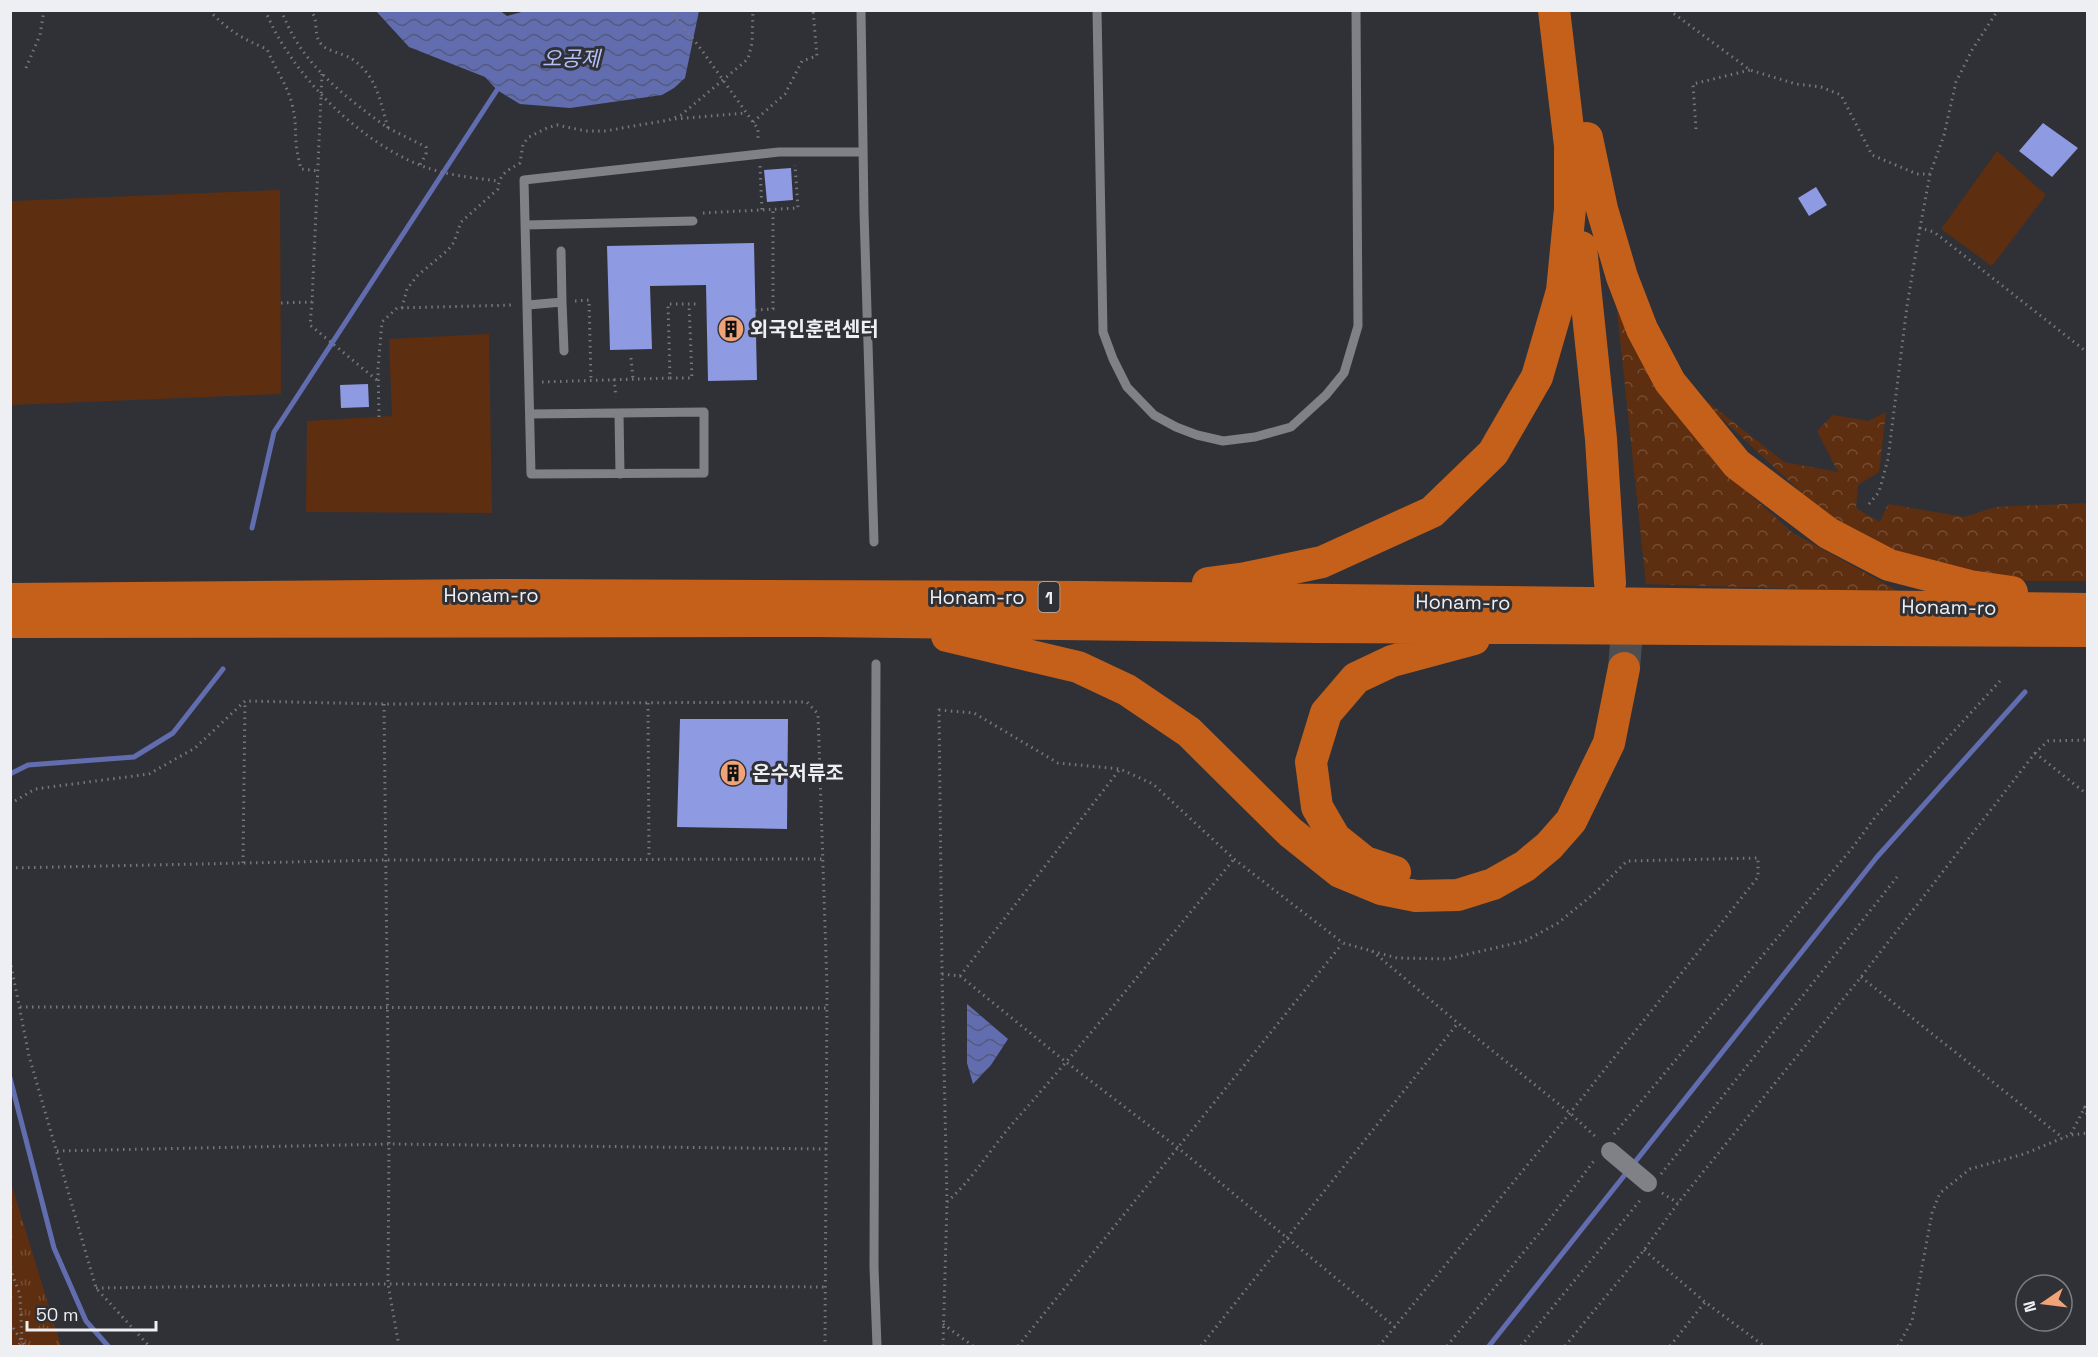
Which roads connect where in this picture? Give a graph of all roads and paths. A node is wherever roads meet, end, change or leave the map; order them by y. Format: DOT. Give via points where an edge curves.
graph roads {
  1 [pos="44,10"];
  2 [pos="209,10"];
  3 [pos="265,10"];
  4 [pos="281,10"];
  5 [pos="310,10"];
  6 [pos="669,10"];
  7 [pos="753,10"];
  8 [pos="813,10"];
  9 [pos="861,10"];
  10 [pos="1097,10"];
  11 [pos="1356,10"];
  12 [pos="1554,10"];
  13 [pos="1571,10"];
  14 [pos="1669,10"];
  15 [pos="1998,10"];
  16 [pos="26,68"];
  17 [pos="1750,70"];
  18 [pos="322,74"];
  19 [pos="723,81"];
  20 [pos="321,93"];
  21 [pos="746,113"];
  22 [pos="673,119"];
  23 [pos="753,122"];
  24 [pos="388,128"];
  25 [pos="1696,129"];
  26 [pos="758,141"];
  27 [pos="1579,144"];
  28 [pos="863,152"];
  29 [pos="795,164"];
  30 [pos="420,165"];
  31 [pos="760,166"];
  32 [pos="318,171"];
  33 [pos="1930,174"];
  34 [pos="498,181"];
  35 [pos="773,210"];
  36 [pos="693,221"];
  37 [pos="526,225"];
  38 [pos="1920,228"];
  39 [pos="561,251"];
  40 [pos="312,302"];
  41 [pos="567,302"];
  42 [pos="280,303"];
  43 [pos="528,304"];
  44 [pos="689,304"];
  45 [pos="698,304"];
  46 [pos="402,308"];
  47 [pos="755,310"];
  48 [pos="564,351"];
  49 [pos="2088,353"];
  50 [pos="631,358"];
  51 [pos="670,378"];
  52 [pos="614,379"];
  53 [pos="633,379"];
  54 [pos="591,380"];
  55 [pos="378,381"];
  56 [pos="537,382"];
  57 [pos="615,397"];
  58 [pos="619,413"];
  59 [pos="530,414"];
  60 [pos="379,417"];
  61 [pos="620,474"];
  62 [pos="1869,504"];
  63 [pos="874,542"];
  64 [pos="1620,583"];
  65 [pos="1081,597"];
  66 [pos="10,599"];
  67 [pos="2088,603"];
  68 [pos="2088,609"];
  69 [pos="818,621"];
  70 [pos="10,622"];
  71 [pos="1557,628"];
  72 [pos="2088,631"];
  73 [pos="876,663"];
  74 [pos="2000,681"];
  75 [pos="245,701"];
  76 [pos="648,703"];
  77 [pos="384,704"];
  78 [pos="2088,740"];
  79 [pos="2035,753"];
  80 [pos="1120,770"];
  81 [pos="2088,795"];
  82 [pos="10,804"];
  83 [pos="648,859"];
  84 [pos="823,859"];
  85 [pos="1234,859"];
  86 [pos="386,860"];
  87 [pos="243,863"];
  88 [pos="10,868"];
  89 [pos="1897,877"];
  90 [pos="1343,943"];
  91 [pos="1371,950"];
  92 [pos="10,960"];
  93 [pos="942,974"];
  94 [pos="960,976"];
  95 [pos="1861,977"];
  96 [pos="20,1007"];
  97 [pos="388,1008"];
  98 [pos="826,1008"];
  99 [pos="1458,1023"];
  100 [pos="1066,1062"];
  101 [pos="2088,1101"];
  102 [pos="2084,1106"];
  103 [pos="1570,1113"];
  104 [pos="2088,1117"];
  105 [pos="2088,1133"];
  106 [pos="2070,1134"];
  107 [pos="2063,1138"];
  108 [pos="389,1144"];
  109 [pos="1177,1147"];
  110 [pos="1607,1148"];
  111 [pos="825,1149"];
  112 [pos="57,1151"];
  113 [pos="1650,1185"];
  114 [pos="947,1202"];
  115 [pos="1287,1240"];
  116 [pos="1644,1250"];
  117 [pos="10,1268"];
  118 [pos="388,1284"];
  119 [pos="824,1287"];
  120 [pos="96,1288"];
  121 [pos="1705,1302"];
  122 [pos="10,1323"];
  123 [pos="942,1323"];
  124 [pos="1395,1327"];
  125 [pos="22,1341"];
  126 [pos="18,1347"];
  127 [pos="25,1347"];
  128 [pos="148,1347"];
  129 [pos="399,1347"];
  130 [pos="825,1347"];
  131 [pos="877,1347"];
  132 [pos="943,1347"];
  133 [pos="973,1347"];
  134 [pos="1018,1347"];
  135 [pos="1201,1347"];
  136 [pos="1379,1347"];
  137 [pos="1447,1347"];
  138 [pos="1521,1347"];
  139 [pos="1566,1347"];
  140 [pos="1670,1347"];
  141 [pos="1764,1347"];
  142 [pos="1898,1347"];
  1 -- 16 [label="path" via="40,35"];
  2 -- 32 [label="path" via="222,25 267,50 285,81 292,103 301,169"];
  3 -- 20 [label="path" via="274,32"];
  4 -- 18 [label="path" via="299,46"];
  5 -- 24 [label="path" via="323,47 352,59 377,88"];
  6 -- 19 [label="path"];
  7 -- 19 [label="path" via="748,59"];
  8 -- 23 [label="path" via="817,56 802,61 784,94"];
  9 -- 28 [label="lane"];
  10 -- 11 [label="lane" via="1103,332 1127,387 1155,415 1176,427 1223,441 1291,427 1344,373 1350,354 1358,326"];
  12 -- 27 [label="highway"];
  13 -- 27 [label="highway"];
  14 -- 17 [label="path"];
  15 -- 33 [label="path" via="1956,82"];
  17 -- 25 [label="path" via="1693,84"];
  17 -- 33 [label="path" via="1841,95 1872,155 1917,174"];
  18 -- 20 [label="path"];
  18 -- 24 [label="path"];
  19 -- 21 [label="path"];
  19 -- 22 [label="path"];
  20 -- 30 [label="path" via="387,148"];
  20 -- 32 [label="path"];
  21 -- 22 [label="path"];
  21 -- 23 [label="path"];
  22 -- 34 [label="path" via="605,131 557,125 547,128 529,137 523,144 520,163 504,172"];
  23 -- 26 [label="path" via="758,129"];
  24 -- 30 [label="path" via="426,147"];
  27 -- 64 [label="highway" via="1601,439"];
  27 -- 65 [label="highway" via="1562,291 1537,377 1493,453 1432,512 1322,562 1246,578"];
  27 -- 67 [label="highway" via="1642,329 1670,382 1737,464 1828,533 1889,565 1971,586"];
  28 -- 37 [label="lane" via="779,152 524,180"];
  28 -- 63 [label="lane"];
  29 -- 35 [label="path" via="798,208"];
  30 -- 34 [label="path"];
  31 -- 35 [label="path" via="762,211"];
  32 -- 40 [label="path"];
  33 -- 38 [label="path"];
  34 -- 46 [label="path" via="498,189 461,222 448,250 407,289"];
  35 -- 47 [label="path" via="773,309"];
  36 -- 37 [label="lane"];
  37 -- 43 [label="lane"];
  38 -- 49 [label="path" via="1935,232"];
  38 -- 62 [label="path" via="1888,459 1879,492"];
  39 -- 41 [label="lane"];
  40 -- 42 [label="path"];
  40 -- 55 [label="path" via="310,325"];
  41 -- 43 [label="lane"];
  41 -- 48 [label="lane"];
  41 -- 54 [label="path" via="589,300"];
  43 -- 46 [label="path"];
  43 -- 59 [label="lane"];
  44 -- 45 [label="path"];
  44 -- 51 [label="path" via="668,304"];
  44 -- 51 [label="path" via="692,378"];
  46 -- 55 [label="path" via="382,322"];
  50 -- 53 [label="path"];
  51 -- 53 [label="path"];
  52 -- 53 [label="path"];
  52 -- 54 [label="path"];
  52 -- 57 [label="path"];
  54 -- 56 [label="path"];
  55 -- 60 [label="path"];
  58 -- 59 [label="lane"];
  58 -- 61 [label="lane"];
  58 -- 61 [label="lane" via="704,412 704,472"];
  59 -- 61 [label="lane" via="531,474"];
  65 -- 66 [label="highway, Honam-ro / 1" via="498,595"];
  65 -- 68 [label="highway, Honam-ro / 1"];
  69 -- 70 [label="highway, Honam-ro / 1"];
  69 -- 71 [label="highway, Honam-ro / 1"];
  69 -- 71 [label="highway" via="926,632 1078,667 1127,690 1189,732 1290,832 1340,872 1381,889 1416,896 1458,895 1493,884 1525,866 1571,821 1609,743 1616,667 1581,760 1550,814 1514,850 1487,867 1451,877 1408,876 1365,862 1335,838 1317,807 1311,762 1326,713 1356,678 1392,661 1472,639"];
  71 -- 72 [label="highway, Honam-ro / 1"];
  73 -- 131 [label="lane"];
  74 -- 110 [label="path" via="1876,816"];
  75 -- 77 [label="path"];
  75 -- 82 [label="path" via="195,748 149,774 35,789"];
  75 -- 87 [label="path"];
  76 -- 77 [label="path"];
  76 -- 83 [label="path"];
  76 -- 84 [label="path" via="807,702 818,714"];
  77 -- 86 [label="path"];
  78 -- 79 [label="path" via="2048,741"];
  79 -- 81 [label="path"];
  79 -- 95 [label="path"];
  80 -- 85 [label="path" via="1153,784"];
  80 -- 93 [label="path" via="1058,763 974,714 939,710"];
  80 -- 94 [label="path"];
  83 -- 84 [label="path"];
  83 -- 86 [label="path"];
  84 -- 98 [label="path"];
  85 -- 90 [label="path"];
  85 -- 100 [label="path"];
  86 -- 87 [label="path"];
  86 -- 97 [label="path"];
  87 -- 88 [label="path"];
  89 -- 113 [label="path"];
  90 -- 91 [label="path"];
  90 -- 109 [label="path"];
  91 -- 99 [label="path"];
  91 -- 103 [label="path" via="1397,958 1448,959 1525,941 1558,922 1627,861 1758,858 1758,877"];
  92 -- 96 [label="path"];
  93 -- 94 [label="path"];
  93 -- 114 [label="path"];
  94 -- 100 [label="path"];
  95 -- 107 [label="path"];
  95 -- 116 [label="path"];
  96 -- 97 [label="path"];
  96 -- 112 [label="path"];
  97 -- 98 [label="path"];
  97 -- 108 [label="path"];
  98 -- 111 [label="path"];
  99 -- 103 [label="path"];
  99 -- 115 [label="path"];
  100 -- 109 [label="path"];
  100 -- 114 [label="path"];
  101 -- 102 [label="path"];
  102 -- 104 [label="path"];
  102 -- 106 [label="path"];
  103 -- 110 [label="path"];
  103 -- 124 [label="path"];
  105 -- 106 [label="path"];
  106 -- 107 [label="path"];
  107 -- 142 [label="path" via="2024,1154 1970,1168 1940,1193 1932,1213 1912,1321"];
  108 -- 111 [label="path"];
  108 -- 112 [label="path"];
  108 -- 118 [label="path"];
  109 -- 115 [label="path"];
  109 -- 134 [label="path"];
  110 -- 113 [label="street"];
  110 -- 137 [label="path"];
  111 -- 119 [label="path"];
  112 -- 120 [label="path"];
  113 -- 138 [label="path"];
  114 -- 123 [label="path"];
  115 -- 124 [label="path"];
  115 -- 135 [label="path"];
  116 -- 121 [label="path"];
  116 -- 139 [label="path"];
  117 -- 125 [label="path" via="20,1295"];
  118 -- 119 [label="path"];
  118 -- 120 [label="path"];
  118 -- 129 [label="path"];
  119 -- 130 [label="path"];
  120 -- 128 [label="path"];
  121 -- 140 [label="path"];
  121 -- 141 [label="path"];
  122 -- 125 [label="path"];
  123 -- 132 [label="path"];
  123 -- 133 [label="path"];
  124 -- 136 [label="path"];
  125 -- 126 [label="path"];
  125 -- 127 [label="path"];
}
